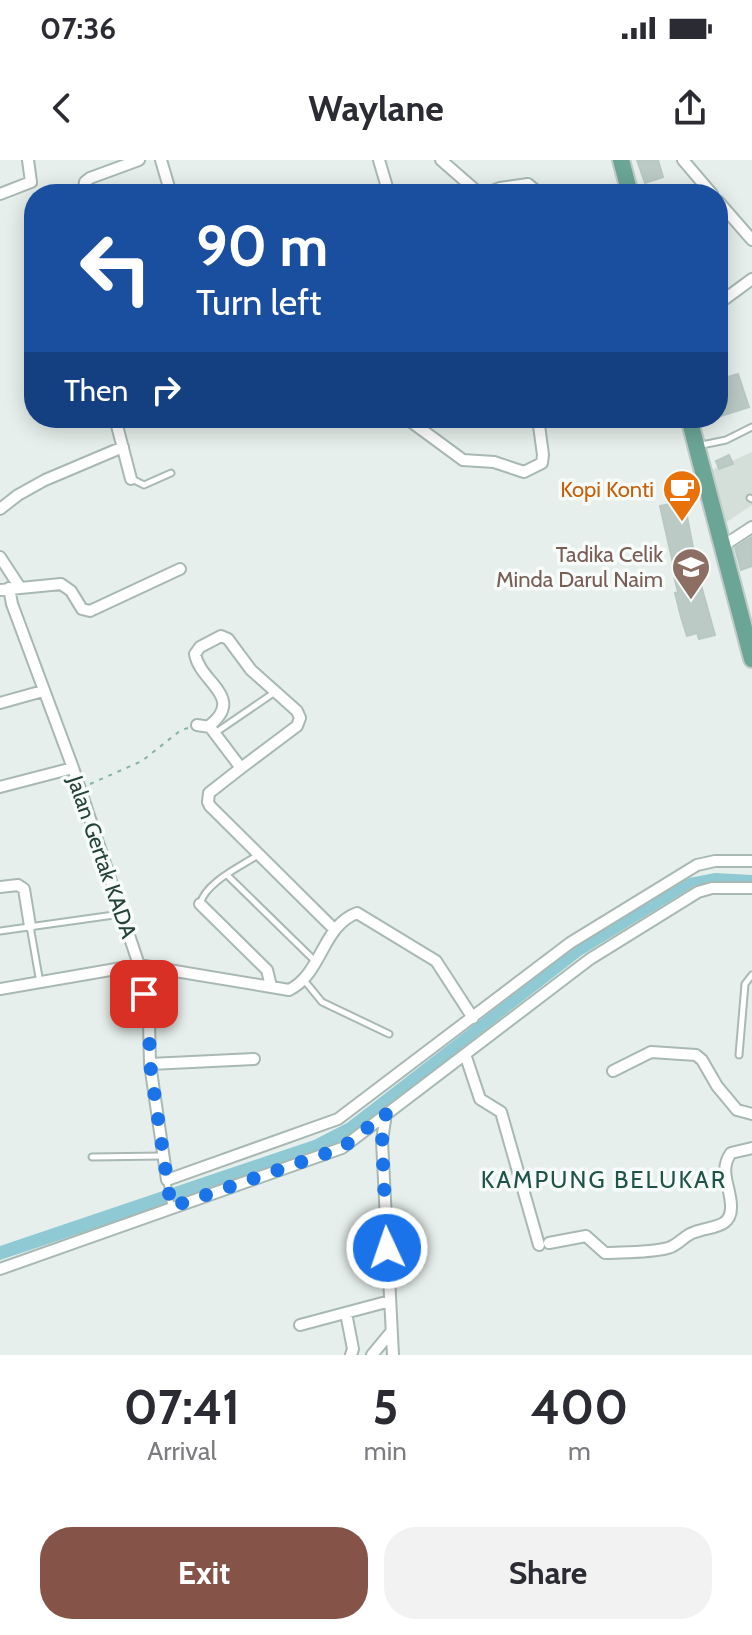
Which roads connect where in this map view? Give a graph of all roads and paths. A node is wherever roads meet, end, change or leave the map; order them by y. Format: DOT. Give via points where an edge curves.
graph roads {
  1 [pos="28,160"];
  2 [pos="139,160"];
  3 [pos="161,160"];
  4 [pos="379,160"];
  5 [pos="441,160"];
  6 [pos="621,160"];
  7 [pos="683,160"];
  8 [pos="26,184"];
  9 [pos="85,184"];
  10 [pos="168,184"];
  11 [pos="386,184"];
  12 [pos="470,184"];
  13 [pos="627,184"];
  14 [pos="703,184"];
  15 [pos="24,185"];
  16 [pos="0,194"];
  17 [pos="728,212"];
  18 [pos="752,240"];
  19 [pos="752,279"];
  20 [pos="728,297"];
  21 [pos="752,427"];
  22 [pos="118,428"];
  23 [pos="420,428"];
  24 [pos="539,428"];
  25 [pos="692,428"];
  26 [pos="696,446"];
  27 [pos="123,447"];
  28 [pos="171,473"];
  29 [pos="131,479"];
  30 [pos="0,509"];
  31 [pos="752,527"];
  32 [pos="723,546"];
  33 [pos="0,557"];
  34 [pos="180,569"];
  35 [pos="9,588"];
  36 [pos="752,659"];
  37 [pos="43,691"];
  38 [pos="275,692"];
  39 [pos="0,703"];
  40 [pos="207,728"];
  41 [pos="73,768"];
  42 [pos="241,768"];
  43 [pos="0,787"];
  44 [pos="80,789"];
  45 [pos="259,855"];
  46 [pos="752,861"];
  47 [pos="227,875"];
  48 [pos="0,887"];
  49 [pos="752,888"];
  50 [pos="200,904"];
  51 [pos="121,914"];
  52 [pos="30,926"];
  53 [pos="334,929"];
  54 [pos="0,931"];
  55 [pos="317,962"];
  56 [pos="139,965"];
  57 [pos="752,975"];
  58 [pos="304,980"];
  59 [pos="40,984"];
  60 [pos="271,986"];
  61 [pos="0,989"];
  62 [pos="473,1018"];
  63 [pos="389,1034"];
  64 [pos="465,1054"];
  65 [pos="739,1055"];
  66 [pos="254,1059"];
  67 [pos="150,1064"];
  68 [pos="613,1071"];
  69 [pos="386,1113"];
  70 [pos="752,1114"];
  71 [pos="752,1148"];
  72 [pos="163,1156"];
  73 [pos="92,1157"];
  74 [pos="167,1180"];
  75 [pos="171,1207"];
  76 [pos="0,1269"];
  77 [pos="390,1301"];
  78 [pos="346,1313"];
  79 [pos="300,1325"];
  80 [pos="392,1331"];
  81 [pos="351,1355"];
  82 [pos="372,1355"];
  83 [pos="393,1355"];
  1 -- 8 [label="street" via="31,182"];
  2 -- 9 [label="street"];
  3 -- 10 [label="street"];
  4 -- 11 [label="street"];
  5 -- 12 [label="street"];
  6 -- 13 [label="main road"];
  7 -- 14 [label="street"];
  15 -- 16 [label="street"];
  17 -- 18 [label="street"];
  19 -- 20 [label="street"];
  21 -- 26 [label="lane"];
  22 -- 27 [label="street"];
  23 -- 24 [label="street" via="463,460 494,462 524,472 542,463"];
  25 -- 26 [label="main road"];
  26 -- 32 [label="main road"];
  27 -- 29 [label="street"];
  27 -- 30 [label="street" via="45,480"];
  28 -- 29 [label="lane" via="144,485"];
  31 -- 32 [label="street"];
  32 -- 36 [label="main road"];
  33 -- 35 [label="street, Jalan Gertak KADA" via="14,575"];
  34 -- 35 [label="street" via="90,611 82,609 64,585"];
  35 -- 37 [label="street, Jalan Gertak KADA"];
  37 -- 39 [label="street"];
  37 -- 41 [label="street, Jalan Gertak KADA"];
  38 -- 40 [label="lane"];
  38 -- 40 [label="street" via="228,639 214,637 195,654 224,702 218,719"];
  38 -- 42 [label="street" via="297,711 299,722"];
  40 -- 42 [label="street"];
  40 -- 44 [label="path" via="181,730 142,761"];
  41 -- 43 [label="street"];
  41 -- 44 [label="street, Jalan Gertak KADA"];
  42 -- 45 [label="street" via="209,793 208,802"];
  44 -- 51 [label="street, Jalan Gertak KADA"];
  45 -- 47 [label="lane"];
  45 -- 53 [label="street"];
  46 -- 62 [label="street" via="697,865 570,943"];
  47 -- 50 [label="lane"];
  47 -- 55 [label="lane"];
  48 -- 52 [label="street" via="24,889"];
  49 -- 64 [label="street" via="698,892 590,959"];
  50 -- 60 [label="street" via="267,970"];
  51 -- 52 [label="lane"];
  51 -- 56 [label="street, Jalan Gertak KADA"];
  52 -- 54 [label="lane"];
  52 -- 59 [label="lane"];
  53 -- 55 [label="street"];
  53 -- 62 [label="street" via="360,914 435,960"];
  55 -- 58 [label="street"];
  56 -- 59 [label="street"];
  56 -- 60 [label="street"];
  56 -- 67 [label="street, Jalan Gertak KADA"];
  57 -- 65 [label="lane" via="745,984"];
  58 -- 60 [label="street" via="289,990"];
  58 -- 63 [label="lane" via="322,1002"];
  59 -- 61 [label="street"];
  62 -- 74 [label="street" via="338,1119"];
  64 -- 69 [label="street"];
  64 -- 71 [label="street" via="480,1099 502,1114 544,1244 586,1236 605,1253 668,1248 686,1235 725,1223 731,1215 725,1161 731,1153"];
  66 -- 67 [label="street"];
  67 -- 72 [label="street, Jalan Gertak KADA"];
  68 -- 70 [label="street" via="651,1052 696,1055 739,1111"];
  69 -- 75 [label="street" via="342,1148"];
  69 -- 77 [label="street" via="382,1141"];
  72 -- 73 [label="lane"];
  72 -- 74 [label="street, Jalan Gertak KADA"];
  74 -- 75 [label="lane"];
  75 -- 76 [label="street"];
  77 -- 78 [label="street"];
  77 -- 80 [label="street"];
  78 -- 79 [label="street"];
  78 -- 81 [label="street"];
  80 -- 82 [label="street"];
  80 -- 83 [label="street"];
}
